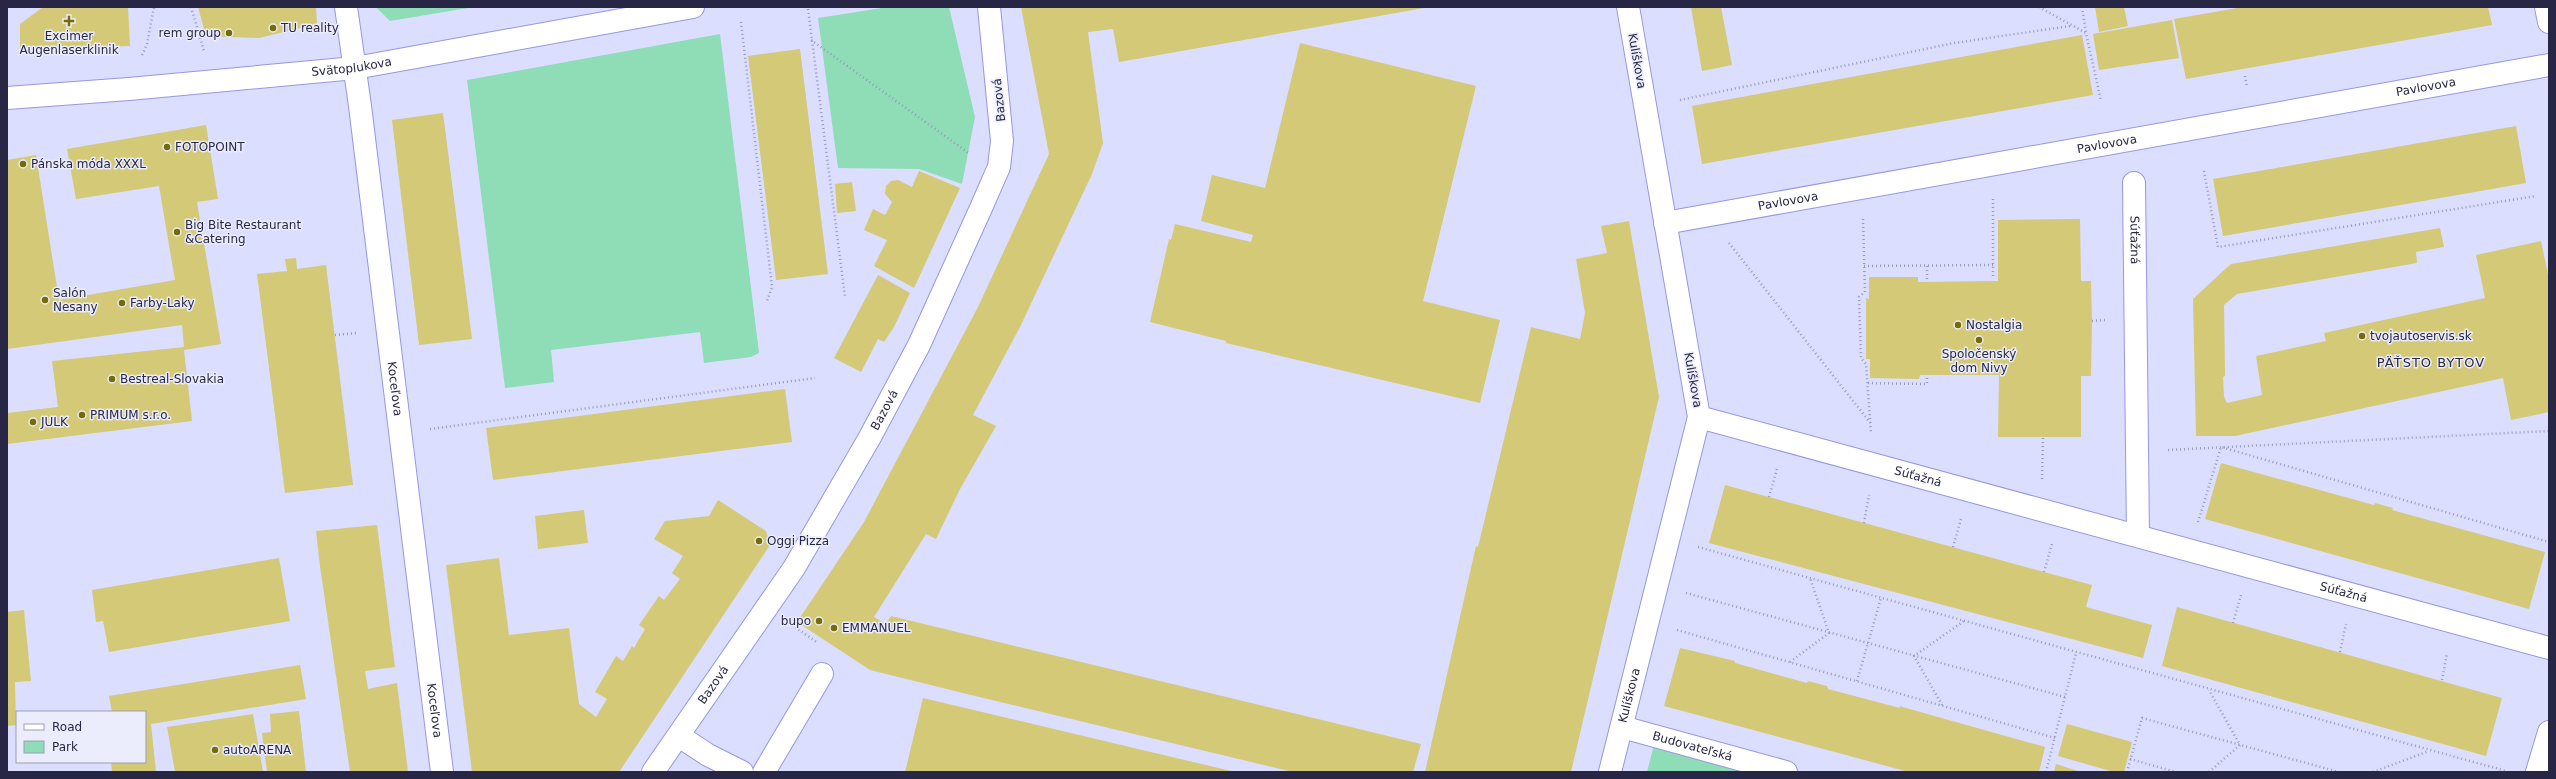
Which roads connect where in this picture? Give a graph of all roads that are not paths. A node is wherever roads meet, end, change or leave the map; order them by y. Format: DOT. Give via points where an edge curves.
graph roads {
  1 [pos="346,7"];
  2 [pos="693,7"];
  3 [pos="989,7"];
  4 [pos="1628,7"];
  5 [pos="2546,7"];
  6 [pos="2549,22"];
  7 [pos="2549,65"];
  8 [pos="355,68"];
  9 [pos="7,98"];
  10 [pos="2134,183"];
  11 [pos="1664,223"];
  12 [pos="1699,417"];
  13 [pos="2138,536"];
  14 [pos="2549,648"];
  15 [pos="822,674"];
  16 [pos="1622,727"];
  17 [pos="2549,732"];
  18 [pos="679,736"];
  19 [pos="442,772"];
  20 [pos="653,772"];
  21 [pos="742,772"];
  22 [pos="764,772"];
  23 [pos="1610,772"];
  24 [pos="1786,772"];
  25 [pos="2537,772"];
  1 -- 8 [label="street, Koceľova"];
  2 -- 8 [label="street, Svätoplukova"];
  3 -- 18 [label="street, Bazová" via="1002,141 999,166 919,345 870,437 794,568"];
  4 -- 11 [label="street, Kulíškova"];
  5 -- 6 [label="street"];
  7 -- 11 [label="street, Pavlovova"];
  8 -- 9 [label="street, Svätoplukova"];
  8 -- 19 [label="street, Koceľova"];
  10 -- 13 [label="street, Súťažná"];
  11 -- 12 [label="street, Kulíškova"];
  12 -- 13 [label="street, Súťažná"];
  12 -- 16 [label="street, Kulíškova"];
  13 -- 14 [label="street, Súťažná"];
  15 -- 22 [label="street"];
  16 -- 23 [label="street, Kulíškova"];
  16 -- 24 [label="street, Budovateľská"];
  17 -- 25 [label="street"];
  18 -- 20 [label="street, Bazová"];
  18 -- 21 [label="street" via="708,755"];
}
